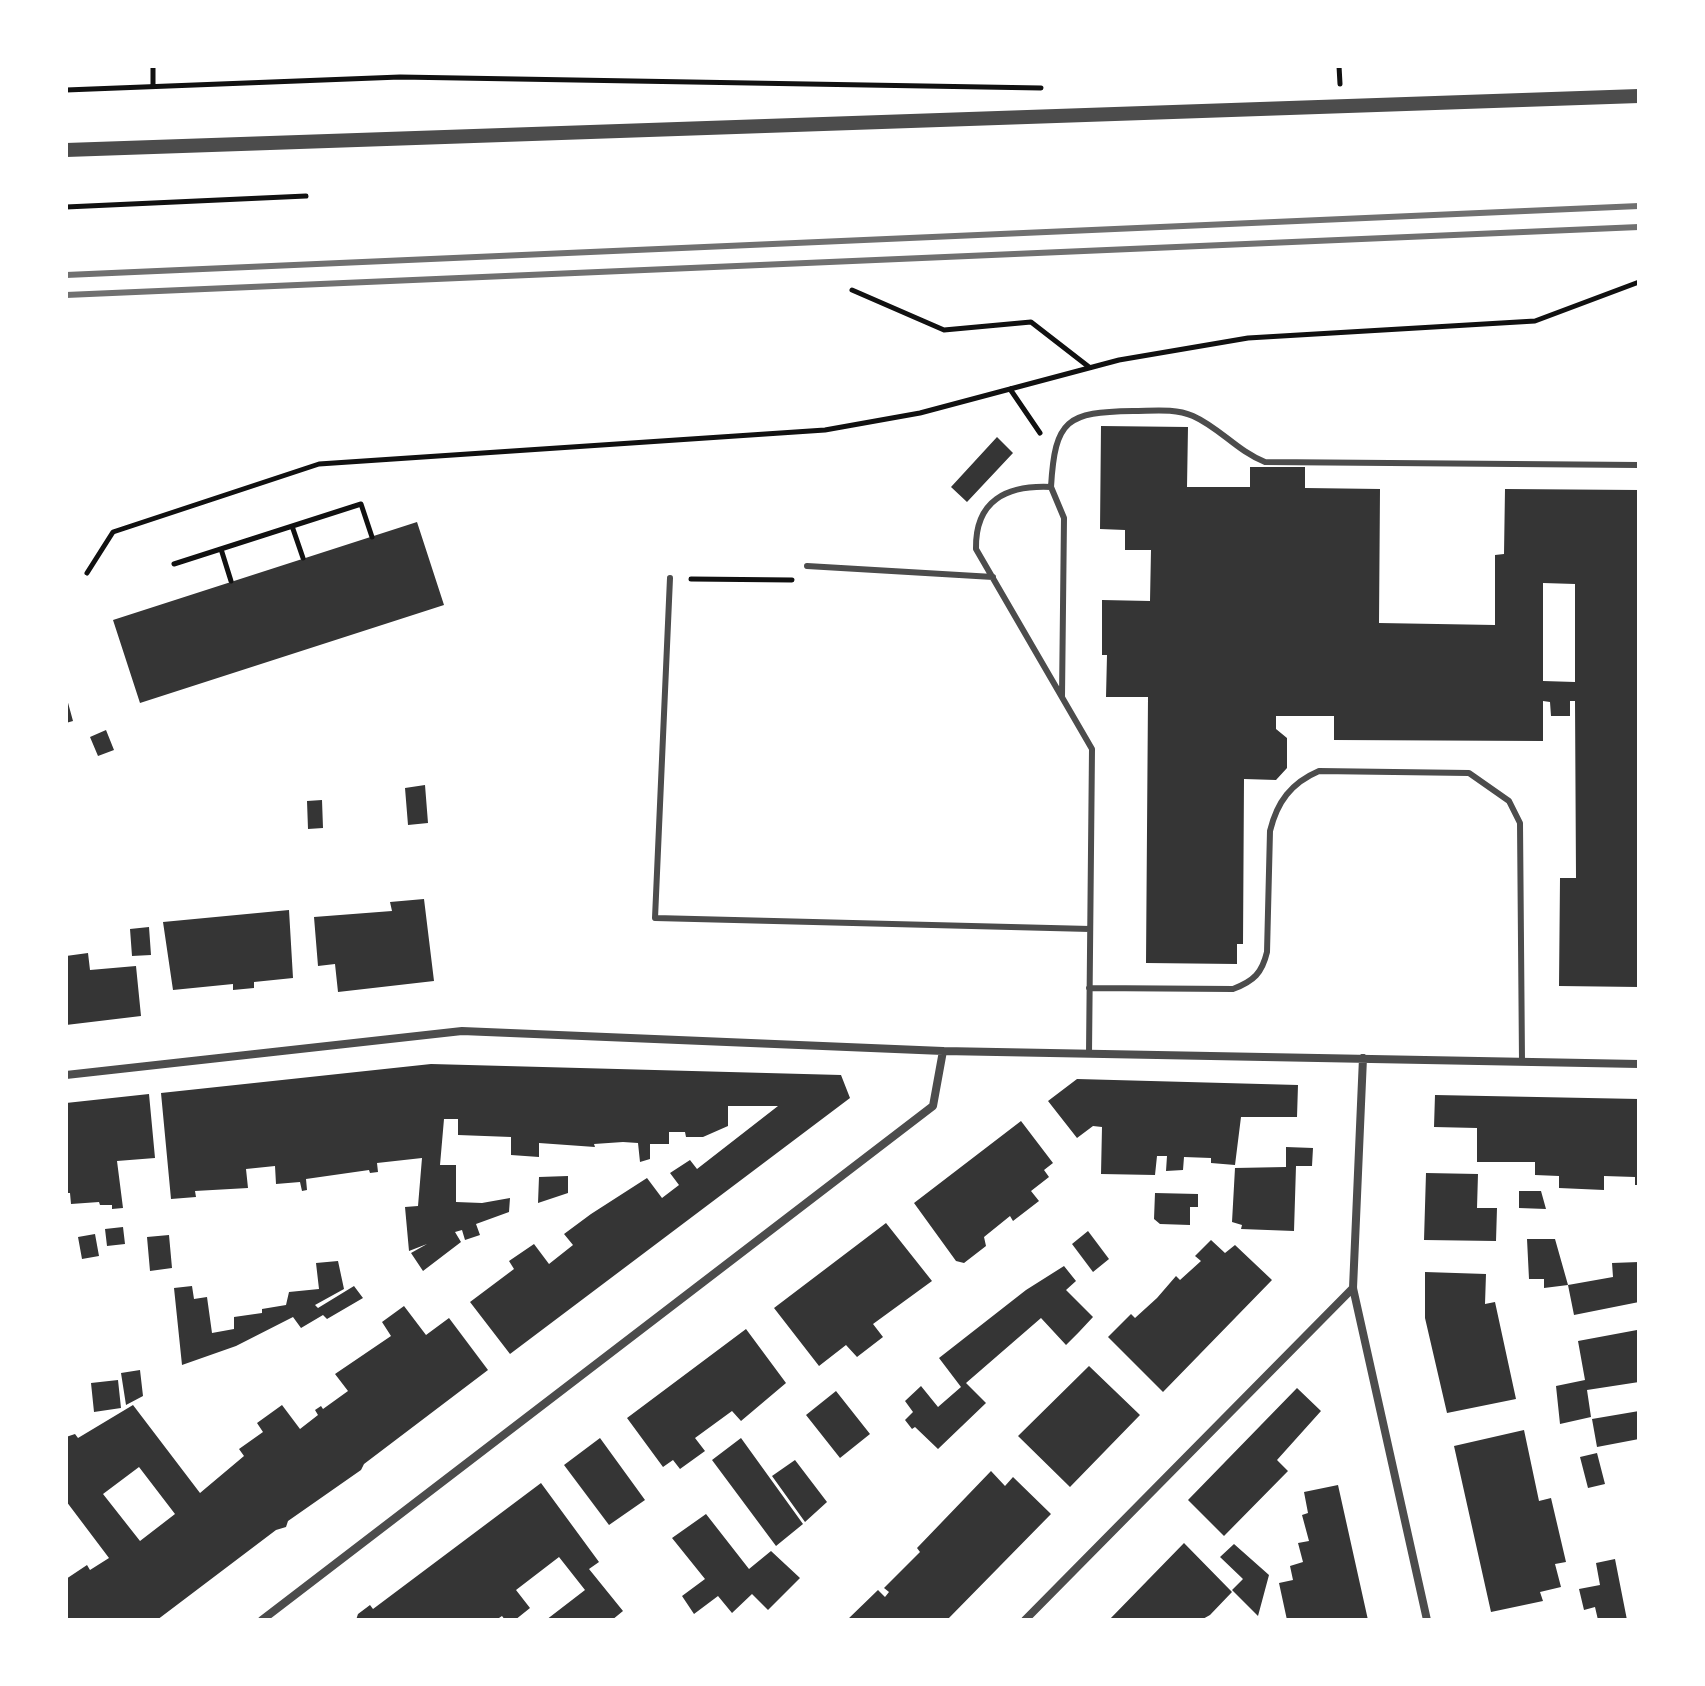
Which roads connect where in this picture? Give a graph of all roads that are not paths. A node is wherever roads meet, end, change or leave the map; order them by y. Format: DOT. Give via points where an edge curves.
graph roads {
  1 [pos="1639,96"];
  2 [pos="66,150"];
  3 [pos="1639,465"];
  4 [pos="1051,487"];
  5 [pos="807,566"];
  6 [pos="993,577"];
  7 [pos="670,578"];
  8 [pos="1062,696"];
  9 [pos="1090,929"];
  10 [pos="1089,988"];
  11 [pos="943,1051"];
  12 [pos="1089,1053"];
  13 [pos="1363,1058"];
  14 [pos="1522,1061"];
  15 [pos="1639,1064"];
  16 [pos="66,1075"];
  17 [pos="1353,1288"];
  18 [pos="262,1620"];
  19 [pos="1025,1620"];
  20 [pos="1427,1620"];
  1 -- 2 [label="street"];
  3 -- 4 [label="lane" via="1265,462 1194,417 1172,410 1091,412 1061,432 1053,449"];
  4 -- 6 [label="lane" via="1024,486 1003,493 987,509 976,528 976,549"];
  4 -- 8 [label="lane" via="1064,518"];
  5 -- 6 [label="lane"];
  6 -- 8 [label="lane"];
  7 -- 9 [label="lane" via="655,918"];
  8 -- 9 [label="lane" via="1092,749"];
  9 -- 10 [label="lane"];
  10 -- 12 [label="lane"];
  10 -- 14 [label="lane" via="1233,989 1263,970 1270,831 1275,812 1299,779 1319,771 1469,773 1509,801 1520,823"];
  11 -- 12 [label="street"];
  11 -- 16 [label="street" via="462,1031"];
  11 -- 18 [label="street" via="933,1106"];
  12 -- 13 [label="street"];
  13 -- 14 [label="street"];
  13 -- 17 [label="street"];
  14 -- 15 [label="street"];
  17 -- 19 [label="street"];
  17 -- 20 [label="street"];
}
